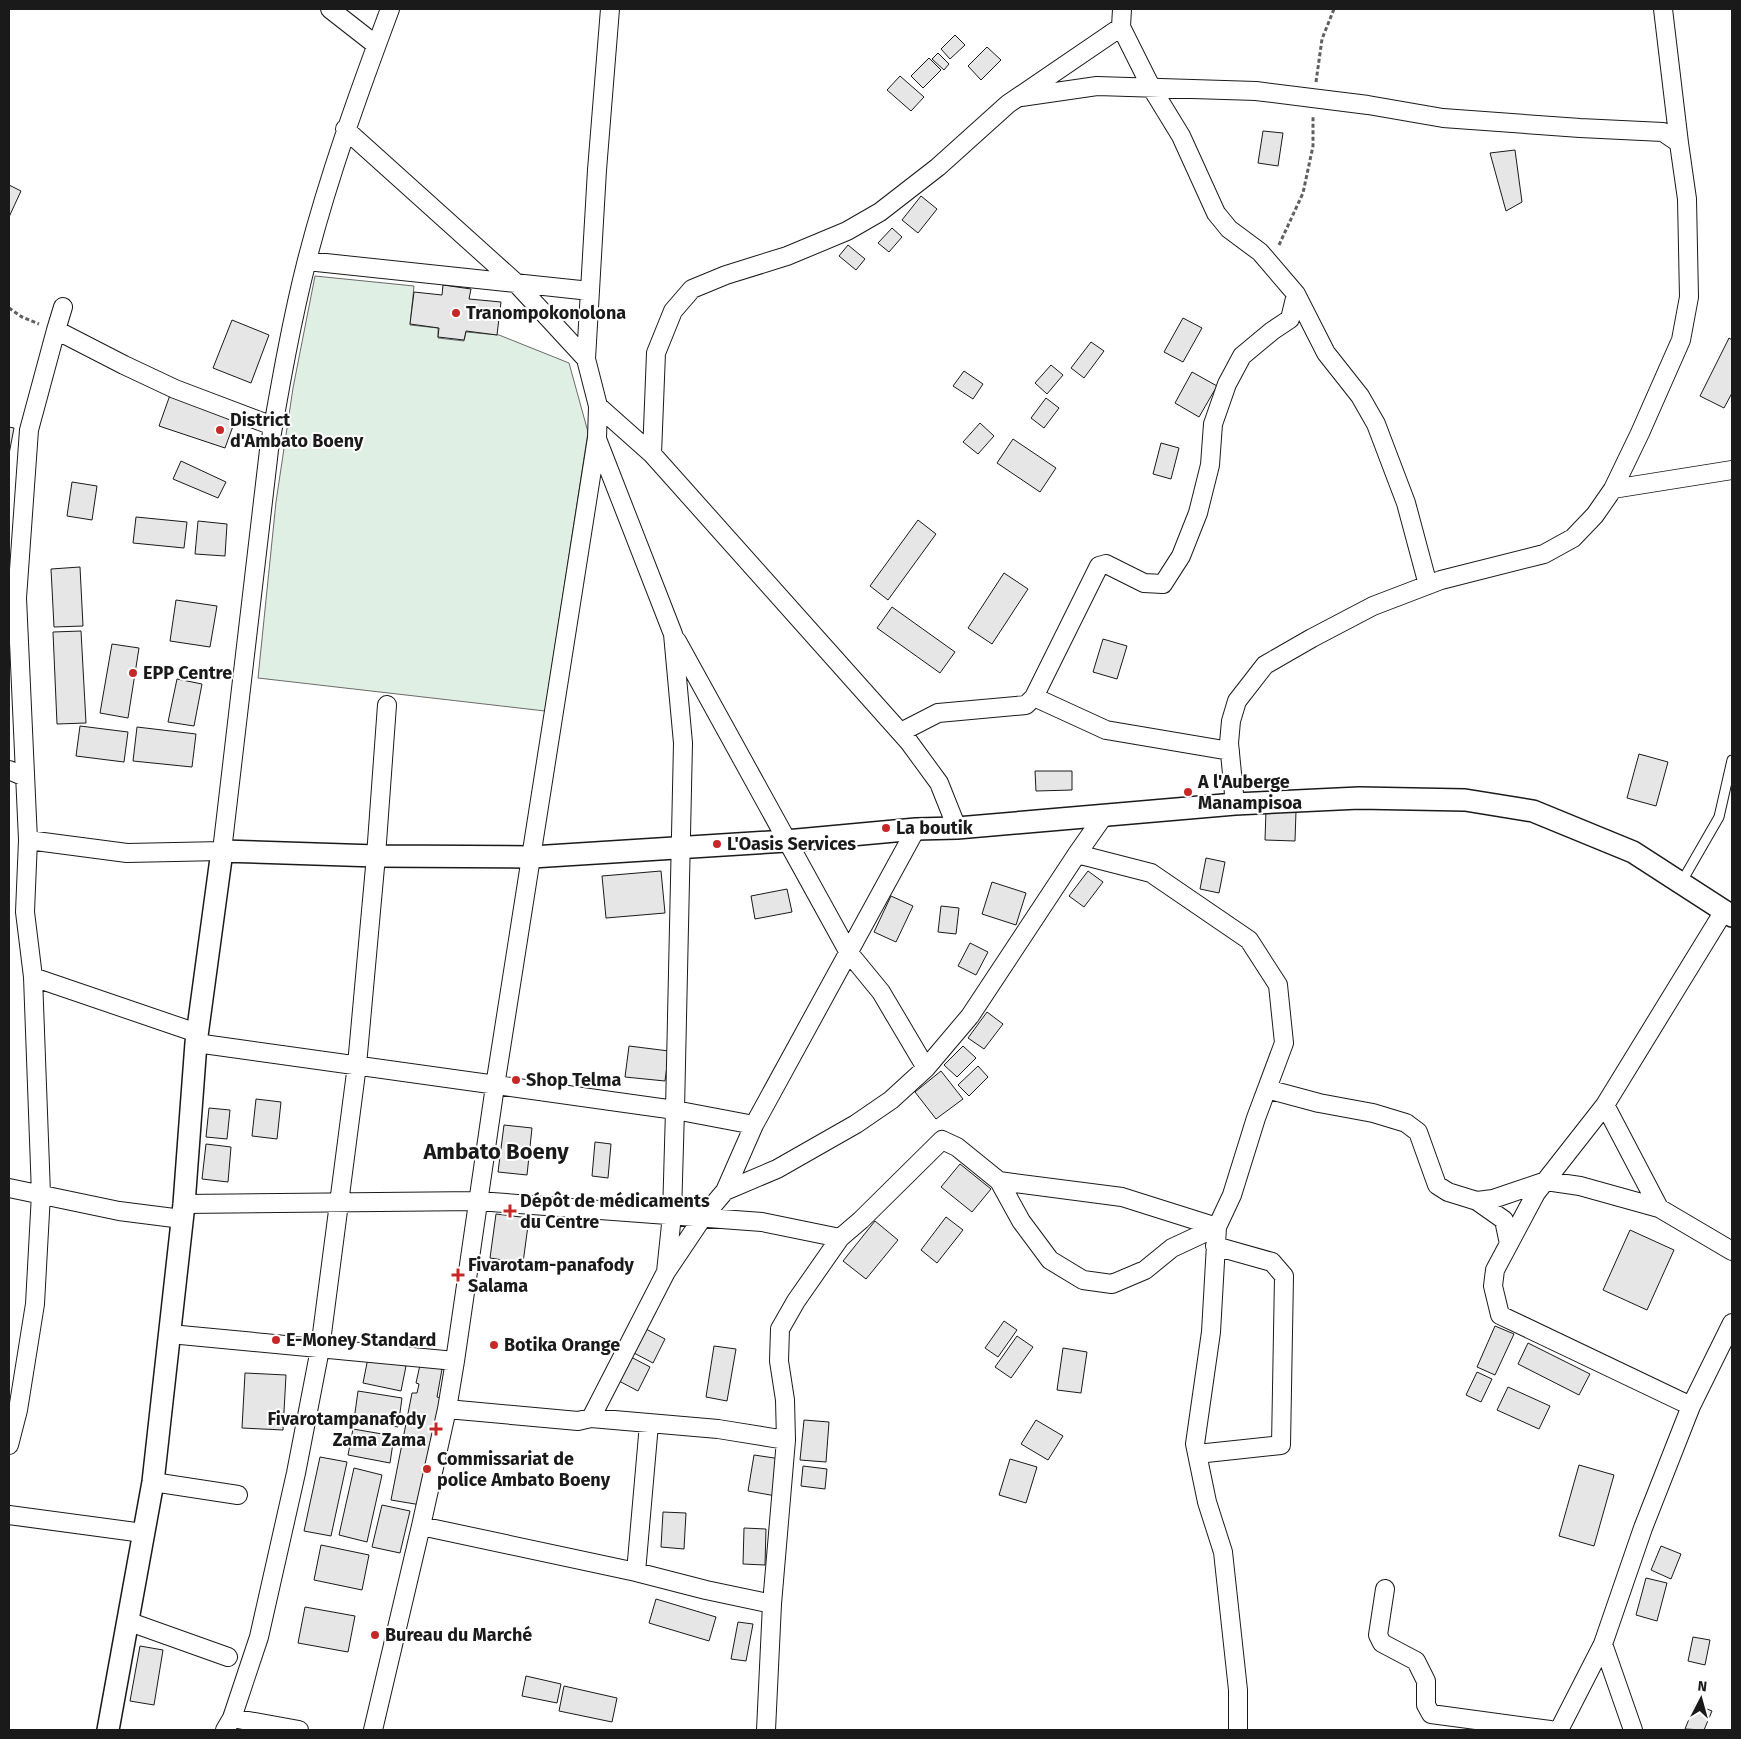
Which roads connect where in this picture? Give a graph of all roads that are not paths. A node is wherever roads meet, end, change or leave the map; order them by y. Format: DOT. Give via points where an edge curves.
graph roads {
  1 [pos="330,9"];
  2 [pos="390,9"];
  3 [pos="610,9"];
  4 [pos="1122,9"];
  5 [pos="1663,9"];
  6 [pos="1121,27"];
  7 [pos="376,45"];
  8 [pos="1151,87"];
  9 [pos="1021,97"];
  10 [pos="345,129"];
  11 [pos="1679,143"];
  12 [pos="307,261"];
  13 [pos="514,282"];
  14 [pos="590,291"];
  15 [pos="1296,294"];
  16 [pos="63,307"];
  17 [pos="56,330"];
  18 [pos="586,359"];
  19 [pos="598,406"];
  20 [pos="273,426"];
  21 [pos="597,438"];
  22 [pos="652,454"];
  23 [pos="1732,470"];
  24 [pos="1613,489"];
  25 [pos="1428,585"];
  26 [pos="673,634"];
  27 [pos="1034,697"];
  28 [pos="387,705"];
  29 [pos="901,732"];
  30 [pos="1230,751"];
  31 [pos="1732,760"];
  32 [pos="9,770"];
  33 [pos="25,777"];
  34 [pos="1235,804"];
  35 [pos="1105,814"];
  36 [pos="957,828"];
  37 [pos="916,829"];
  38 [pos="28,840"];
  39 [pos="786,841"];
  40 [pos="680,847"];
  41 [pos="222,851"];
  42 [pos="1077,854"];
  43 [pos="376,856"];
  44 [pos="532,857"];
  45 [pos="1681,884"];
  46 [pos="1728,913"];
  47 [pos="849,953"];
  48 [pos="33,977"];
  49 [pos="197,1038"];
  50 [pos="357,1065"];
  51 [pos="926,1068"];
  52 [pos="495,1086"];
  53 [pos="1266,1089"];
  54 [pos="1606,1105"];
  55 [pos="675,1110"];
  56 [pos="754,1125"];
  57 [pos="999,1181"];
  58 [pos="1546,1181"];
  59 [pos="9,1188"];
  60 [pos="725,1190"];
  61 [pos="41,1194"];
  62 [pos="478,1201"];
  63 [pos="1477,1201"];
  64 [pos="340,1202"];
  65 [pos="1659,1208"];
  66 [pos="183,1211"];
  67 [pos="672,1215"];
  68 [pos="703,1218"];
  69 [pos="1216,1227"];
  70 [pos="840,1238"];
  71 [pos="1509,1244"];
  72 [pos="1215,1246"];
  73 [pos="1732,1251"];
  74 [pos="666,1272"];
  75 [pos="1732,1324"];
  76 [pos="170,1334"];
  77 [pos="320,1349"];
  78 [pos="456,1361"];
  79 [pos="1691,1406"];
  80 [pos="447,1409"];
  81 [pos="591,1418"];
  82 [pos="649,1424"];
  83 [pos="786,1440"];
  84 [pos="9,1446"];
  85 [pos="1197,1454"];
  86 [pos="154,1482"];
  87 [pos="238,1495"];
  88 [pos="9,1515"];
  89 [pos="421,1526"];
  90 [pos="143,1533"];
  91 [pos="636,1572"];
  92 [pos="1385,1589"];
  93 [pos="772,1604"];
  94 [pos="127,1621"];
  95 [pos="1604,1644"];
  96 [pos="228,1657"];
  97 [pos="229,1724"];
  98 [pos="108,1730"];
  99 [pos="299,1730"];
  100 [pos="374,1730"];
  101 [pos="766,1730"];
  102 [pos="1238,1730"];
  103 [pos="1550,1730"];
  104 [pos="1559,1730"];
  105 [pos="1633,1730"];
  1 -- 7 [label="street"];
  2 -- 7 [label="street"];
  3 -- 14 [label="street"];
  4 -- 6 [label="street"];
  5 -- 11 [label="street"];
  6 -- 8 [label="street"];
  6 -- 9 [label="street"];
  7 -- 10 [label="street"];
  8 -- 9 [label="street" via="1097,86"];
  8 -- 11 [label="street" via="1256,91 1443,118 1662,132"];
  8 -- 15 [label="street" via="1181,136 1216,212 1229,229 1260,252"];
  9 -- 22 [label="street" via="983,125 938,167 847,231 692,289 673,311 656,353"];
  10 -- 12 [label="street"];
  10 -- 13 [label="street"];
  11 -- 24 [label="street" via="1687,199 1688,297 1681,340"];
  12 -- 13 [label="street"];
  12 -- 20 [label="street"];
  13 -- 14 [label="street"];
  13 -- 18 [label="street"];
  14 -- 18 [label="street"];
  15 -- 25 [label="street" via="1326,353 1360,396 1376,424 1406,503"];
  15 -- 27 [label="street" via="1290,320 1242,356 1228,384 1213,424 1210,465 1198,513 1181,556 1163,584 1144,583 1106,564 1099,566"];
  16 -- 17 [label="street"];
  17 -- 20 [label="street" via="175,389"];
  17 -- 33 [label="street" via="29,430 17,588"];
  18 -- 19 [label="street"];
  19 -- 21 [label="street"];
  19 -- 22 [label="street"];
  20 -- 41 [label="street"];
  21 -- 26 [label="street"];
  21 -- 44 [label="street"];
  22 -- 29 [label="street"];
  23 -- 24 [label="street"];
  24 -- 25 [label="street" via="1573,538 1544,554"];
  25 -- 30 [label="street" via="1373,606 1265,665 1237,701 1231,721"];
  26 -- 39 [label="street"];
  26 -- 40 [label="street" via="682,743"];
  27 -- 29 [label="street" via="1026,705 938,713"];
  27 -- 30 [label="street" via="1106,730"];
  28 -- 43 [label="street"];
  29 -- 36 [label="street" via="939,783"];
  30 -- 34 [label="street"];
  31 -- 45 [label="lane" via="1719,817"];
  32 -- 33 [label="street"];
  33 -- 38 [label="street"];
  34 -- 35 [label="street"];
  34 -- 45 [label="street" via="1359,798 1455,800 1533,810 1633,852"];
  35 -- 36 [label="street"];
  35 -- 42 [label="street"];
  36 -- 37 [label="street"];
  37 -- 39 [label="street"];
  37 -- 47 [label="street"];
  38 -- 41 [label="street" via="127,853"];
  38 -- 48 [label="street" via="25,912"];
  39 -- 40 [label="street"];
  39 -- 47 [label="street"];
  40 -- 44 [label="street"];
  40 -- 55 [label="street"];
  41 -- 43 [label="street"];
  41 -- 49 [label="street"];
  42 -- 51 [label="street" via="970,1016"];
  42 -- 53 [label="street" via="1151,873 1249,940 1278,985 1284,1043"];
  43 -- 44 [label="street"];
  43 -- 50 [label="street"];
  44 -- 52 [label="street"];
  45 -- 46 [label="street"];
  46 -- 54 [label="street"];
  47 -- 51 [label="street" via="881,992"];
  47 -- 56 [label="street"];
  48 -- 49 [label="street"];
  48 -- 61 [label="street"];
  49 -- 50 [label="street"];
  49 -- 66 [label="street"];
  50 -- 52 [label="street"];
  50 -- 64 [label="street"];
  51 -- 60 [label="street" via="891,1100 856,1124 777,1169"];
  52 -- 55 [label="street"];
  52 -- 62 [label="street"];
  53 -- 63 [label="street" via="1406,1123 1418,1132 1437,1184 1448,1192"];
  53 -- 69 [label="street" via="1232,1195"];
  54 -- 58 [label="street"];
  54 -- 65 [label="street"];
  55 -- 56 [label="street"];
  55 -- 67 [label="street"];
  56 -- 60 [label="street"];
  57 -- 69 [label="street" via="1122,1197"];
  57 -- 69 [label="street" via="1021,1221 1050,1260 1084,1280 1112,1284 1145,1270 1172,1248"];
  57 -- 70 [label="street" via="957,1147 942,1140"];
  58 -- 63 [label="street" via="1493,1199"];
  58 -- 65 [label="street" via="1580,1186"];
  58 -- 71 [label="street" via="1536,1193"];
  59 -- 61 [label="street"];
  60 -- 68 [label="street"];
  61 -- 66 [label="street" via="120,1211"];
  61 -- 84 [label="street" via="35,1304"];
  62 -- 64 [label="street"];
  62 -- 67 [label="street"];
  62 -- 78 [label="street"];
  63 -- 71 [label="street" via="1504,1220"];
  64 -- 66 [label="street"];
  64 -- 77 [label="street"];
  65 -- 73 [label="street"];
  66 -- 76 [label="street"];
  67 -- 68 [label="street"];
  67 -- 74 [label="street"];
  68 -- 70 [label="street" via="762,1222"];
  68 -- 74 [label="street"];
  69 -- 72 [label="street"];
  70 -- 83 [label="street" via="780,1329 779,1361 785,1400"];
  71 -- 79 [label="street" via="1495,1270 1494,1286 1500,1315"];
  72 -- 85 [label="street" via="1211,1332 1195,1444"];
  72 -- 85 [label="street" via="1272,1262 1284,1276 1281,1445"];
  74 -- 81 [label="street"];
  75 -- 79 [label="street"];
  76 -- 77 [label="street"];
  76 -- 86 [label="street"];
  77 -- 78 [label="street"];
  77 -- 97 [label="street" via="259,1637"];
  78 -- 80 [label="street"];
  79 -- 95 [label="street" via="1643,1528"];
  80 -- 81 [label="street" via="578,1421"];
  80 -- 89 [label="street"];
  81 -- 82 [label="street"];
  82 -- 83 [label="street" via="718,1429"];
  82 -- 91 [label="street"];
  83 -- 93 [label="street"];
  85 -- 102 [label="street" via="1207,1502 1223,1552 1238,1690"];
  86 -- 87 [label="street"];
  86 -- 90 [label="street"];
  88 -- 90 [label="street"];
  89 -- 91 [label="street"];
  89 -- 100 [label="street"];
  90 -- 94 [label="street"];
  91 -- 93 [label="street"];
  92 -- 103 [label="street" via="1378,1635 1382,1643 1416,1661 1426,1681 1426,1705 1431,1714"];
  93 -- 101 [label="street"];
  94 -- 96 [label="street"];
  94 -- 98 [label="street"];
  95 -- 104 [label="street"];
  95 -- 105 [label="street"];
  97 -- 99 [label="street"];
}
